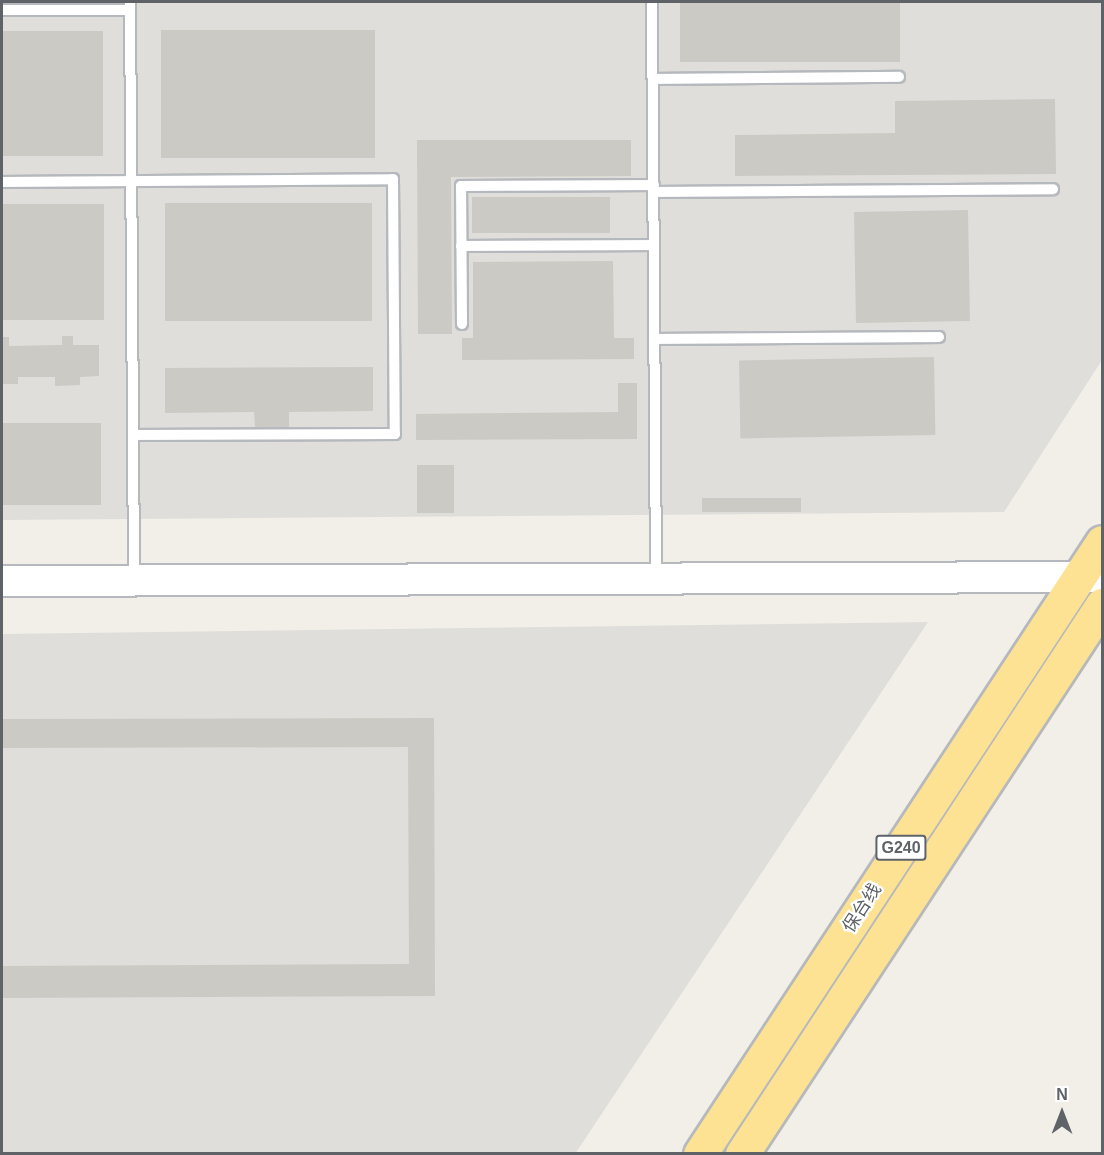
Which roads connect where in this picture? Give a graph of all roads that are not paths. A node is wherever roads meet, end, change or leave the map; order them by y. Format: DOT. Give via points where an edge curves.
graph roads {
  1 [pos="652,4"];
  2 [pos="130,6"];
  3 [pos="2,10"];
  4 [pos="899,77"];
  5 [pos="653,79"];
  6 [pos="131,181"];
  7 [pos="2,182"];
  8 [pos="654,188"];
  9 [pos="1053,189"];
  10 [pos="654,245"];
  11 [pos="461,246"];
  12 [pos="462,324"];
  13 [pos="939,337"];
  14 [pos="654,339"];
  15 [pos="133,435"];
  16 [pos="1102,542"];
  17 [pos="656,576"];
  18 [pos="1091,577"];
  19 [pos="2,580"];
  20 [pos="134,580"];
  21 [pos="1102,605"];
  22 [pos="700,1154"];
  23 [pos="742,1154"];
  1 -- 5 [label="lane"];
  2 -- 3 [label="lane"];
  2 -- 6 [label="lane"];
  4 -- 5 [label="lane"];
  5 -- 8 [label="lane"];
  6 -- 7 [label="lane"];
  6 -- 15 [label="lane"];
  6 -- 15 [label="lane" via="393,179 395,434"];
  8 -- 9 [label="lane"];
  8 -- 10 [label="lane"];
  8 -- 11 [label="lane" via="461,186"];
  10 -- 11 [label="lane"];
  10 -- 14 [label="lane"];
  11 -- 12 [label="lane"];
  13 -- 14 [label="lane"];
  14 -- 17 [label="lane"];
  15 -- 20 [label="lane"];
  16 -- 18 [label="highway, 保台线 / G240"];
  17 -- 18 [label="street"];
  17 -- 20 [label="street"];
  18 -- 22 [label="highway, 保台线 / G240"];
  19 -- 20 [label="street"];
  21 -- 23 [label="highway, 保台线 / G240"];
}
